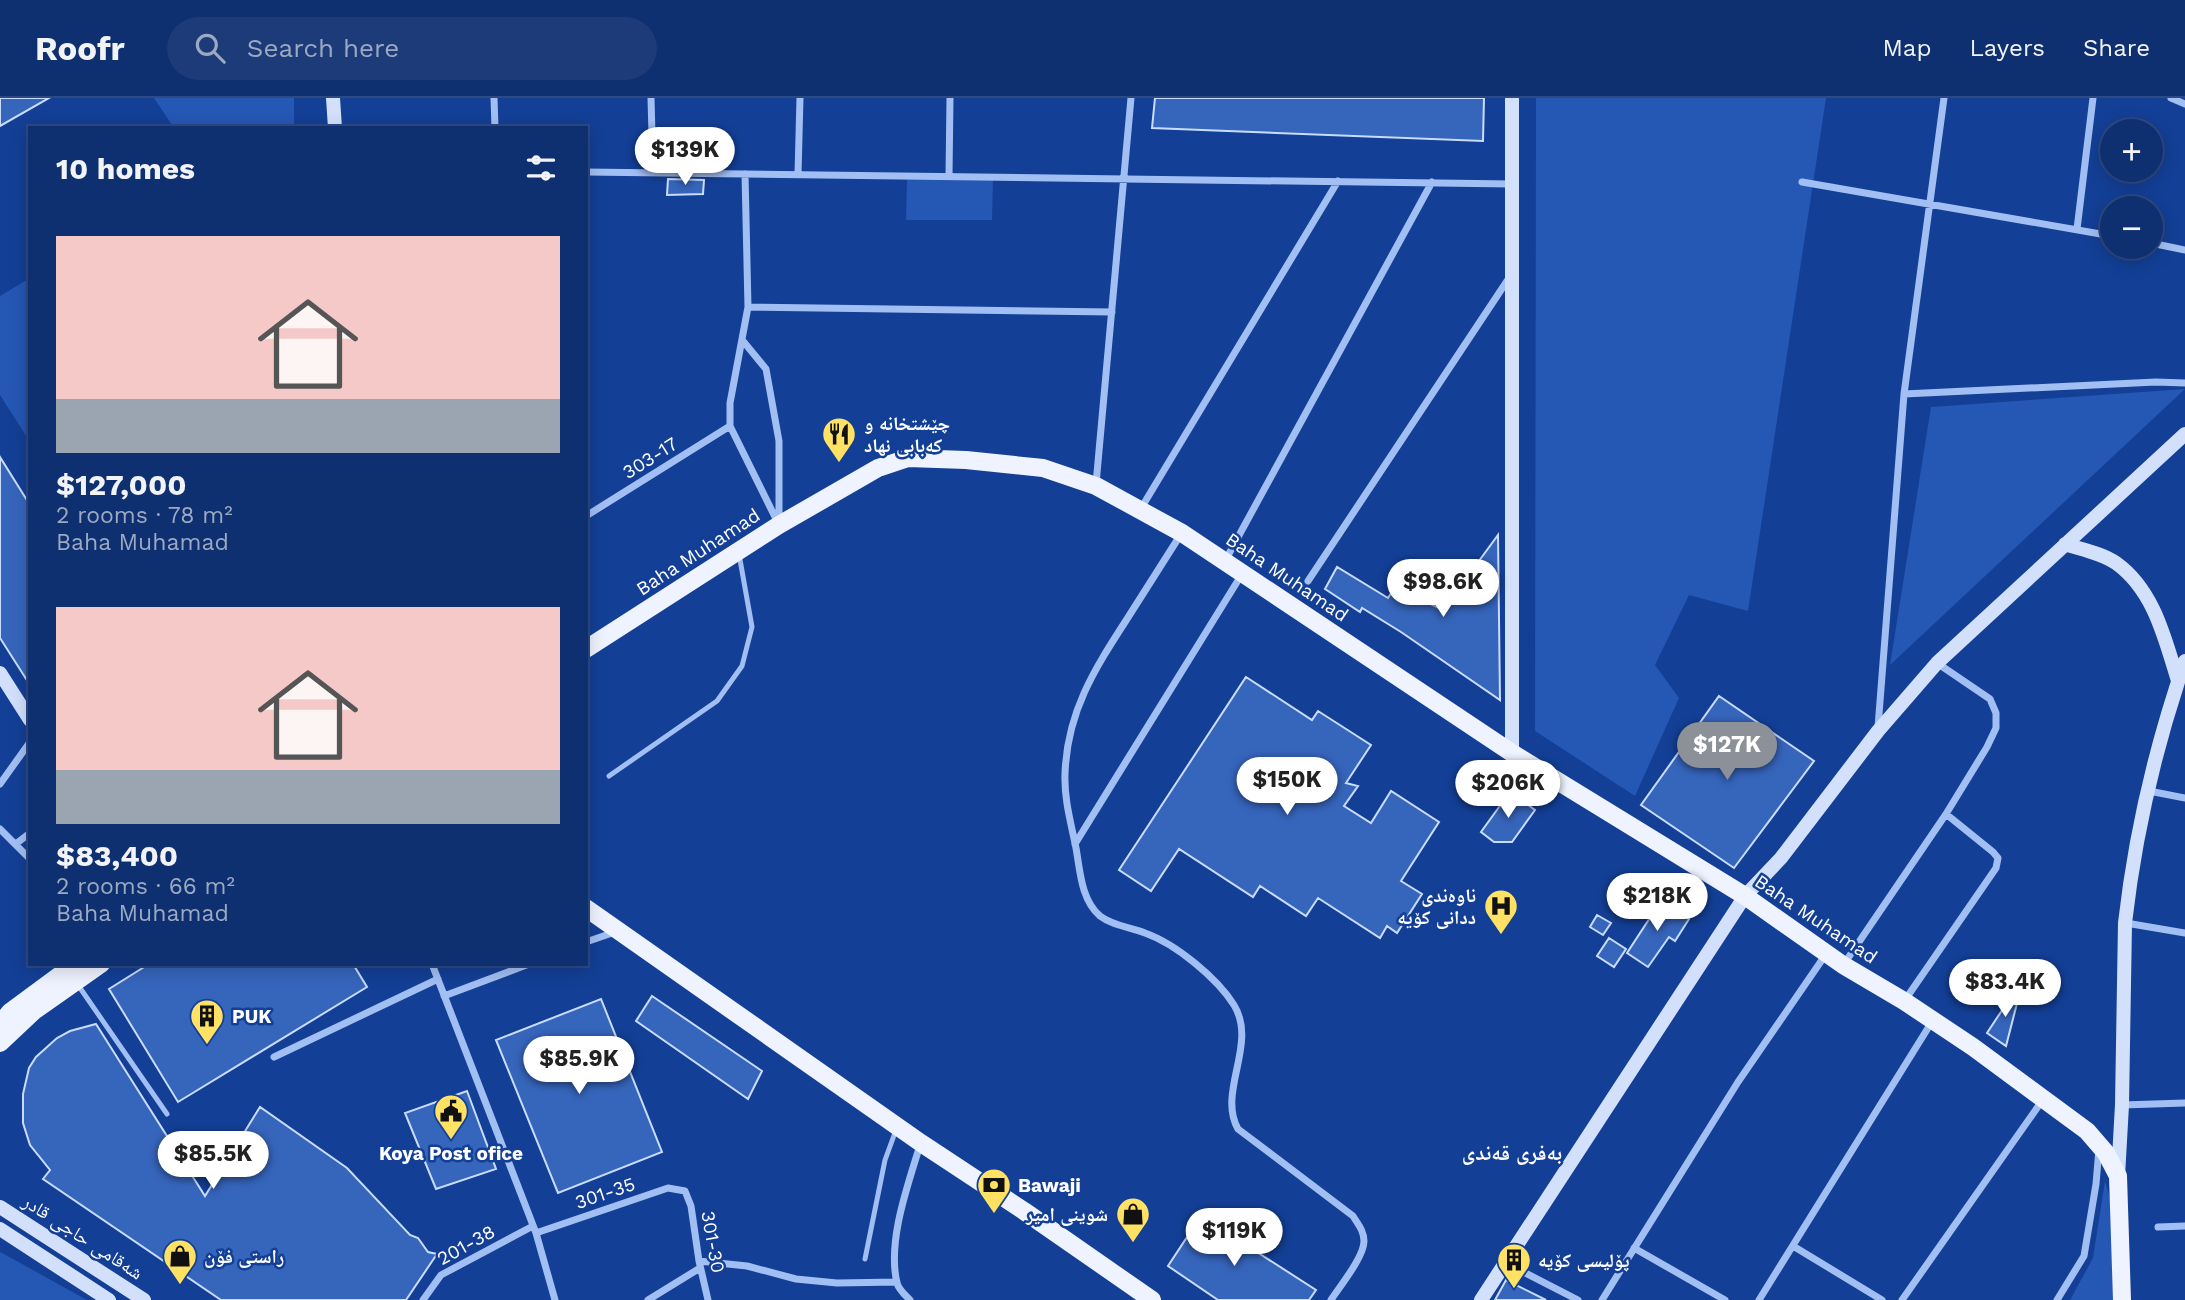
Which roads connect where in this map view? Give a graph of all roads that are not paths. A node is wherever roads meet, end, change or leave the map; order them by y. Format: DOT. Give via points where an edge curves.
graph roads {
  1 [pos="333,98"];
  2 [pos="494,98"];
  3 [pos="650,98"];
  4 [pos="800,98"];
  5 [pos="950,98"];
  6 [pos="1131,98"];
  7 [pos="1512,98"];
  8 [pos="1944,98"];
  9 [pos="2093,98"];
  10 [pos="2171,98"];
  11 [pos="2185,104"];
  12 [pos="335,126"];
  13 [pos="495,126"];
  14 [pos="588,172"];
  15 [pos="653,172"];
  16 [pos="745,174"];
  17 [pos="798,174"];
  18 [pos="949,176"];
  19 [pos="1124,179"];
  20 [pos="1338,181"];
  21 [pos="1432,182"];
  22 [pos="1802,182"];
  23 [pos="1512,184"];
  24 [pos="1929,205"];
  25 [pos="2077,229"];
  26 [pos="2100,234"];
  27 [pos="2163,245"];
  28 [pos="2185,250"];
  29 [pos="1512,274"];
  30 [pos="748,307"];
  31 [pos="1112,312"];
  32 [pos="743,341"];
  33 [pos="2185,383"];
  34 [pos="1904,394"];
  35 [pos="730,426"];
  36 [pos="2185,434"];
  37 [pos="1096,486"];
  38 [pos="1139,511"];
  39 [pos="588,515"];
  40 [pos="779,525"];
  41 [pos="1182,533"];
  42 [pos="2065,544"];
  43 [pos="739,551"];
  44 [pos="1224,561"];
  45 [pos="1243,573"];
  46 [pos="1308,581"];
  47 [pos="588,648"];
  48 [pos="2185,661"];
  49 [pos="1937,663"];
  50 [pos="0,673"];
  51 [pos="2178,681"];
  52 [pos="28,717"];
  53 [pos="1878,732"];
  54 [pos="28,745"];
  55 [pos="1512,753"];
  56 [pos="609,776"];
  57 [pos="0,784"];
  58 [pos="2149,791"];
  59 [pos="2185,798"];
  60 [pos="1946,814"];
  61 [pos="3,831"];
  62 [pos="28,834"];
  63 [pos="0,842"];
  64 [pos="16,843"];
  65 [pos="1075,845"];
  66 [pos="28,857"];
  67 [pos="1745,896"];
  68 [pos="588,909"];
  69 [pos="2125,923"];
  70 [pos="619,930"];
  71 [pos="2185,933"];
  72 [pos="588,941"];
  73 [pos="1827,953"];
  74 [pos="1843,965"];
  75 [pos="95,966"];
  76 [pos="433,966"];
  77 [pos="523,966"];
  78 [pos="76,973"];
  79 [pos="438,979"];
  80 [pos="444,996"];
  81 [pos="1905,1001"];
  82 [pos="1933,1020"];
  83 [pos="0,1024"];
  84 [pos="0,1043"];
  85 [pos="274,1057"];
  86 [pos="2044,1098"];
  87 [pos="2185,1103"];
  88 [pos="2122,1105"];
  89 [pos="167,1114"];
  90 [pos="897,1127"];
  91 [pos="921,1143"];
  92 [pos="2099,1145"];
  93 [pos="2118,1176"];
  94 [pos="685,1191"];
  95 [pos="0,1207"];
  96 [pos="2185,1226"];
  97 [pos="2158,1227"];
  98 [pos="0,1229"];
  99 [pos="534,1230"];
  100 [pos="1793,1246"];
  101 [pos="1634,1248"];
  102 [pos="865,1259"];
  103 [pos="1506,1262"];
  104 [pos="700,1265"];
  105 [pos="897,1282"];
  106 [pos="109,1300"];
  107 [pos="144,1300"];
  108 [pos="423,1300"];
  109 [pos="555,1300"];
  110 [pos="648,1300"];
  111 [pos="708,1300"];
  112 [pos="911,1300"];
  113 [pos="1152,1300"];
  114 [pos="1331,1300"];
  115 [pos="1481,1300"];
  116 [pos="1578,1300"];
  117 [pos="1602,1300"];
  118 [pos="1725,1300"];
  119 [pos="1759,1300"];
  120 [pos="1882,1300"];
  121 [pos="1902,1300"];
  122 [pos="2057,1300"];
  123 [pos="2122,1300"];
  1 -- 12 [label="main road"];
  2 -- 13 [label="street"];
  3 -- 15 [label="street"];
  4 -- 17 [label="street"];
  5 -- 18 [label="street"];
  6 -- 19 [label="street"];
  7 -- 23 [label="main road"];
  8 -- 24 [label="street"];
  9 -- 25 [label="street"];
  10 -- 11 [label="street"];
  14 -- 15 [label="street"];
  15 -- 16 [label="street"];
  16 -- 17 [label="street"];
  16 -- 30 [label="street"];
  17 -- 18 [label="street"];
  18 -- 19 [label="street"];
  19 -- 20 [label="street"];
  19 -- 31 [label="street"];
  20 -- 21 [label="street"];
  20 -- 38 [label="street"];
  21 -- 23 [label="street"];
  21 -- 44 [label="street"];
  22 -- 24 [label="street"];
  23 -- 29 [label="main road"];
  24 -- 25 [label="street"];
  24 -- 34 [label="street"];
  25 -- 26 [label="street"];
  27 -- 28 [label="street"];
  29 -- 46 [label="street"];
  29 -- 55 [label="main road"];
  30 -- 31 [label="street"];
  30 -- 32 [label="street"];
  31 -- 37 [label="street"];
  32 -- 35 [label="street"];
  32 -- 40 [label="street" via="766,369 779,441"];
  33 -- 34 [label="street"];
  34 -- 53 [label="street"];
  35 -- 39 [label="street, 303-17"];
  35 -- 40 [label="street"];
  36 -- 42 [label="main road"];
  37 -- 38 [label="main road, Baha Muhamad"];
  37 -- 40 [label="main road, Baha Muhamad" via="1042,468 908,458 878,468"];
  38 -- 41 [label="main road, Baha Muhamad"];
  40 -- 43 [label="main road, Baha Muhamad"];
  41 -- 44 [label="main road, Baha Muhamad"];
  41 -- 65 [label="street" via="1091,675 1077,707 1065,776"];
  42 -- 49 [label="main road"];
  42 -- 51 [label="main road" via="2114,562 2138,583 2159,620"];
  43 -- 47 [label="main road, Baha Muhamad"];
  43 -- 56 [label="lane" via="752,627 742,666 717,701"];
  44 -- 45 [label="main road, Baha Muhamad"];
  45 -- 55 [label="main road, Baha Muhamad"];
  45 -- 65 [label="street"];
  48 -- 51 [label="main road"];
  49 -- 53 [label="main road"];
  49 -- 60 [label="street" via="1990,699 1996,713 1996,728 1987,747"];
  50 -- 52 [label="main road"];
  51 -- 58 [label="main road"];
  53 -- 67 [label="main road" via="1781,858"];
  54 -- 57 [label="street"];
  55 -- 67 [label="main road, Baha Muhamad"];
  58 -- 59 [label="street"];
  58 -- 69 [label="main road"];
  60 -- 74 [label="street"];
  60 -- 81 [label="street" via="1998,859"];
  61 -- 63 [label="street"];
  61 -- 64 [label="street"];
  62 -- 64 [label="street"];
  64 -- 66 [label="street"];
  65 -- 114 [label="street" via="1085,894 1098,914 1189,957 1236,1009 1241,1056 1232,1118 1238,1129 1353,1216 1362,1231 1360,1255"];
  67 -- 73 [label="main road, Baha Muhamad"];
  67 -- 103 [label="main road"];
  68 -- 70 [label="main road"];
  69 -- 71 [label="street"];
  69 -- 88 [label="main road"];
  70 -- 72 [label="street"];
  70 -- 90 [label="main road"];
  73 -- 74 [label="main road, Baha Muhamad"];
  73 -- 101 [label="street" via="1738,1082"];
  74 -- 81 [label="main road, Baha Muhamad"];
  75 -- 78 [label="main road"];
  76 -- 79 [label="street"];
  77 -- 80 [label="street"];
  78 -- 83 [label="main road" via="10,1012"];
  78 -- 84 [label="main road"];
  78 -- 89 [label="lane"];
  79 -- 80 [label="street"];
  79 -- 85 [label="street"];
  80 -- 99 [label="street"];
  81 -- 82 [label="main road, Baha Muhamad"];
  82 -- 86 [label="main road, Baha Muhamad"];
  82 -- 100 [label="street"];
  86 -- 92 [label="main road, Baha Muhamad"];
  86 -- 121 [label="street"];
  87 -- 88 [label="street"];
  88 -- 93 [label="main road"];
  90 -- 91 [label="main road"];
  90 -- 102 [label="lane" via="885,1160"];
  91 -- 105 [label="street" via="895,1241"];
  91 -- 113 [label="main road"];
  92 -- 93 [label="main road, Baha Muhamad"];
  92 -- 122 [label="street" via="2084,1255"];
  93 -- 123 [label="main road"];
  94 -- 99 [label="street, 301-35" via="668,1188"];
  94 -- 104 [label="street, 301-30"];
  95 -- 107 [label="main road, شەقامی حاجی قادر"];
  96 -- 97 [label="street"];
  98 -- 106 [label="main road, شەقامی حاجی قادر"];
  99 -- 108 [label="street, 201-38" via="441,1275"];
  99 -- 109 [label="street"];
  100 -- 119 [label="street"];
  100 -- 120 [label="street"];
  101 -- 117 [label="street"];
  101 -- 118 [label="street"];
  103 -- 115 [label="main road"];
  103 -- 116 [label="street"];
  104 -- 105 [label="street" via="747,1266 796,1279 837,1283"];
  104 -- 110 [label="street"];
  104 -- 111 [label="street, 301-30"];
  105 -- 112 [label="street"];
}
